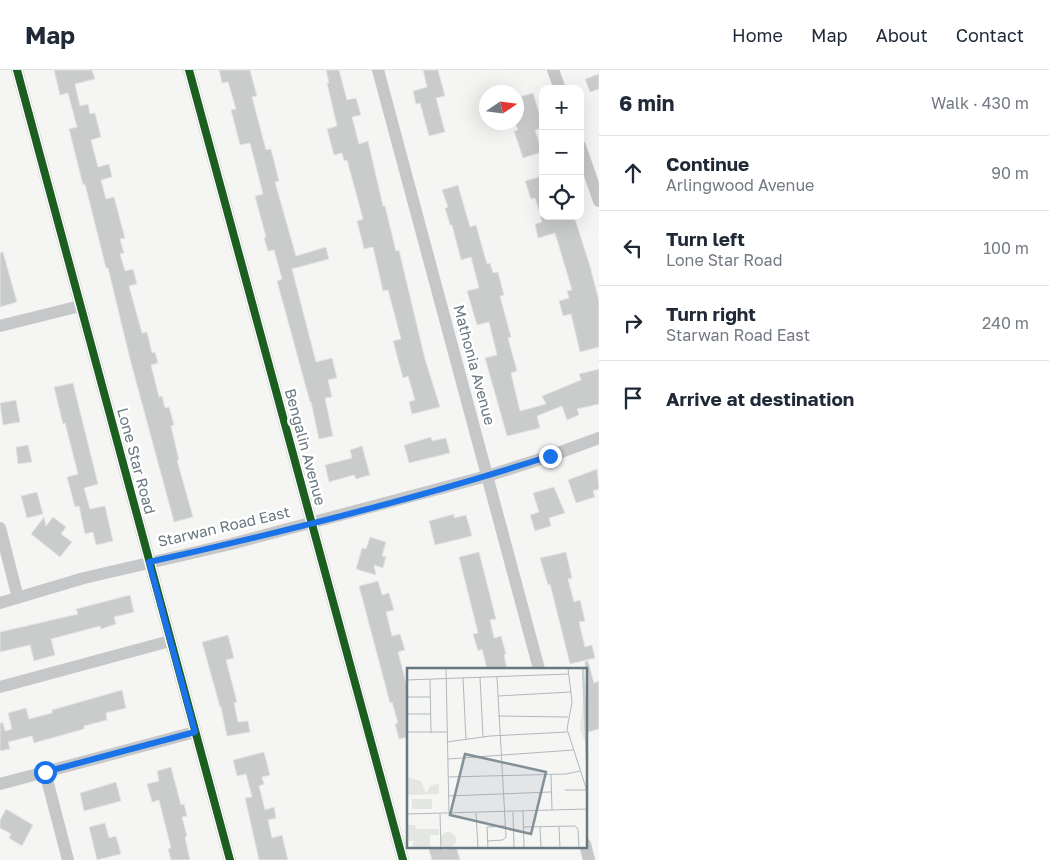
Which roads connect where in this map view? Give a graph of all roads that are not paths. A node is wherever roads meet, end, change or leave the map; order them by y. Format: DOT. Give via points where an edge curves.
graph roads {
  1 [pos="17,70"];
  2 [pos="189,70"];
  3 [pos="378,70"];
  4 [pos="553,70"];
  5 [pos="559,85"];
  6 [pos="584,158"];
  7 [pos="599,201"];
  8 [pos="80,306"];
  9 [pos="0,326"];
  10 [pos="599,438"];
  11 [pos="487,476"];
  12 [pos="312,523"];
  13 [pos="0,528"];
  14 [pos="149,562"];
  15 [pos="18,598"];
  16 [pos="0,603"];
  17 [pos="170,641"];
  18 [pos="539,668"];
  19 [pos="0,687"];
  20 [pos="195,732"];
  21 [pos="45,772"];
  22 [pos="0,784"];
  23 [pos="68,860"];
  24 [pos="230,860"];
  25 [pos="403,860"];
  1 -- 8 [label="street, Lone Star Road"];
  2 -- 12 [label="street, Bengalin Avenue"];
  3 -- 11 [label="street, Mathonia Avenue"];
  4 -- 5 [label="street"];
  6 -- 7 [label="street"];
  8 -- 9 [label="street"];
  8 -- 14 [label="street, Lone Star Road"];
  10 -- 11 [label="street, Starwan Road East"];
  11 -- 12 [label="street, Starwan Road East"];
  11 -- 18 [label="street, Mathonia Avenue"];
  12 -- 14 [label="street, Starwan Road East"];
  12 -- 25 [label="street, Bengalin Avenue"];
  13 -- 15 [label="street"];
  14 -- 15 [label="street, Starwan Road East"];
  14 -- 17 [label="street, Lone Star Road"];
  15 -- 16 [label="street, Starwan Road East"];
  17 -- 19 [label="street"];
  17 -- 20 [label="street, Lone Star Road"];
  20 -- 21 [label="street"];
  20 -- 24 [label="street, Lone Star Road"];
  21 -- 22 [label="street"];
  21 -- 23 [label="street"];
}
